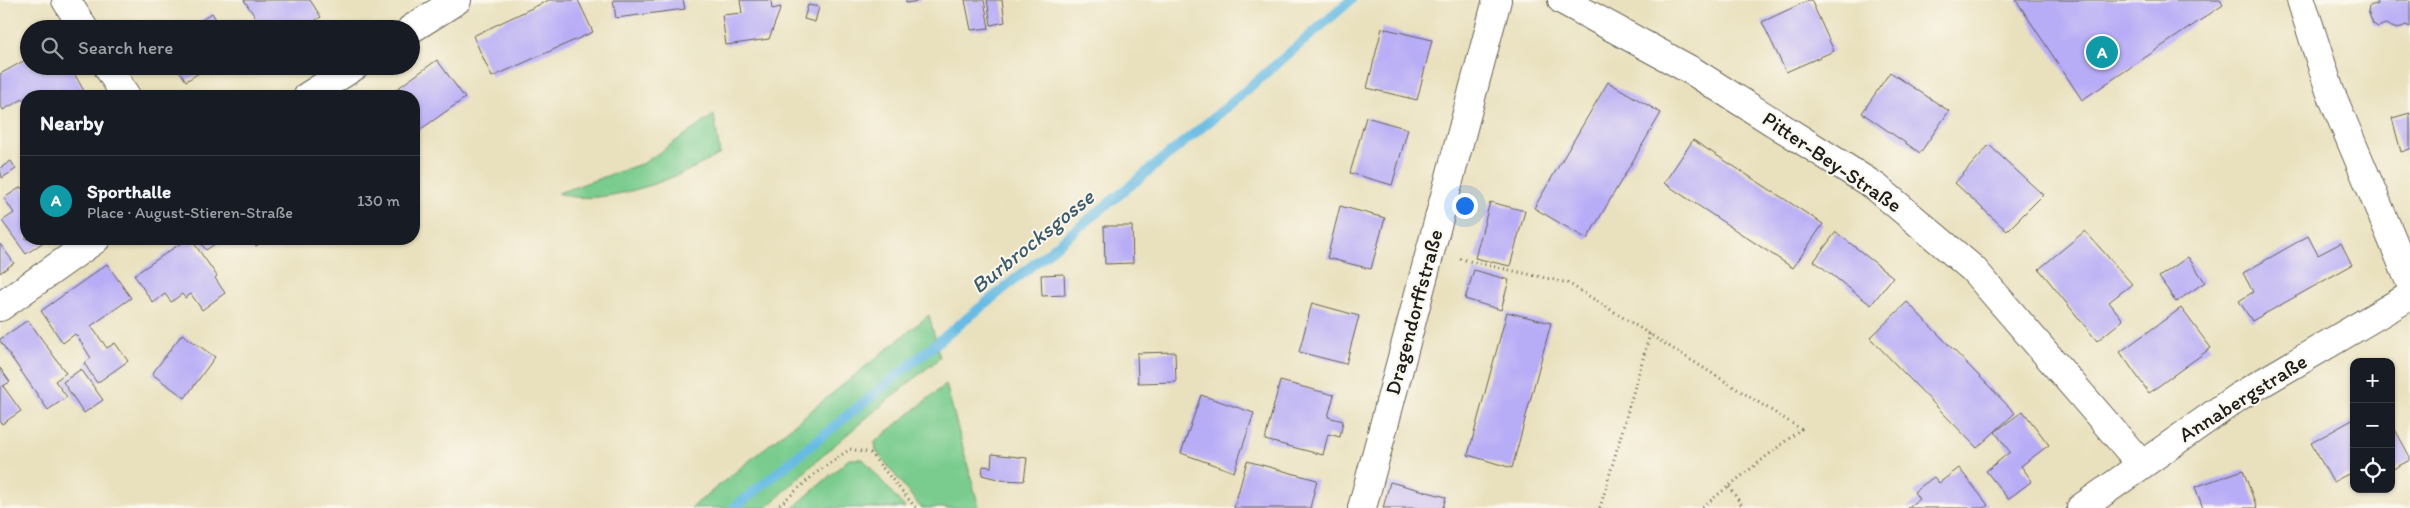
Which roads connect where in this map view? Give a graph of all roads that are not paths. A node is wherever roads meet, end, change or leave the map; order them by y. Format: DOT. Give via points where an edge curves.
graph roads {
  1 [pos="66,0"];
  2 [pos="457,0"];
  3 [pos="1497,0"];
  4 [pos="1562,0"];
  5 [pos="2301,0"];
  6 [pos="78,20"];
  7 [pos="420,24"];
  8 [pos="113,75"];
  9 [pos="341,75"];
  10 [pos="122,90"];
  11 [pos="317,90"];
  12 [pos="88,245"];
  13 [pos="2410,282"];
  14 [pos="2410,296"];
  15 [pos="0,307"];
  16 [pos="2141,464"];
  17 [pos="1362,508"];
  18 [pos="2081,508"];
  1 -- 6 [label="street"];
  2 -- 7 [label="street"];
  3 -- 17 [label="street, Dragendorffstraße"];
  4 -- 16 [label="street, Pitter-Bey-Straße" via="1694,72 1876,186 1973,269"];
  5 -- 13 [label="street" via="2330,91"];
  8 -- 10 [label="street"];
  9 -- 11 [label="street"];
  12 -- 15 [label="street"];
  14 -- 16 [label="street, Annabergstraße" via="2238,397"];
  16 -- 18 [label="street, Annabergstraße"];
}
